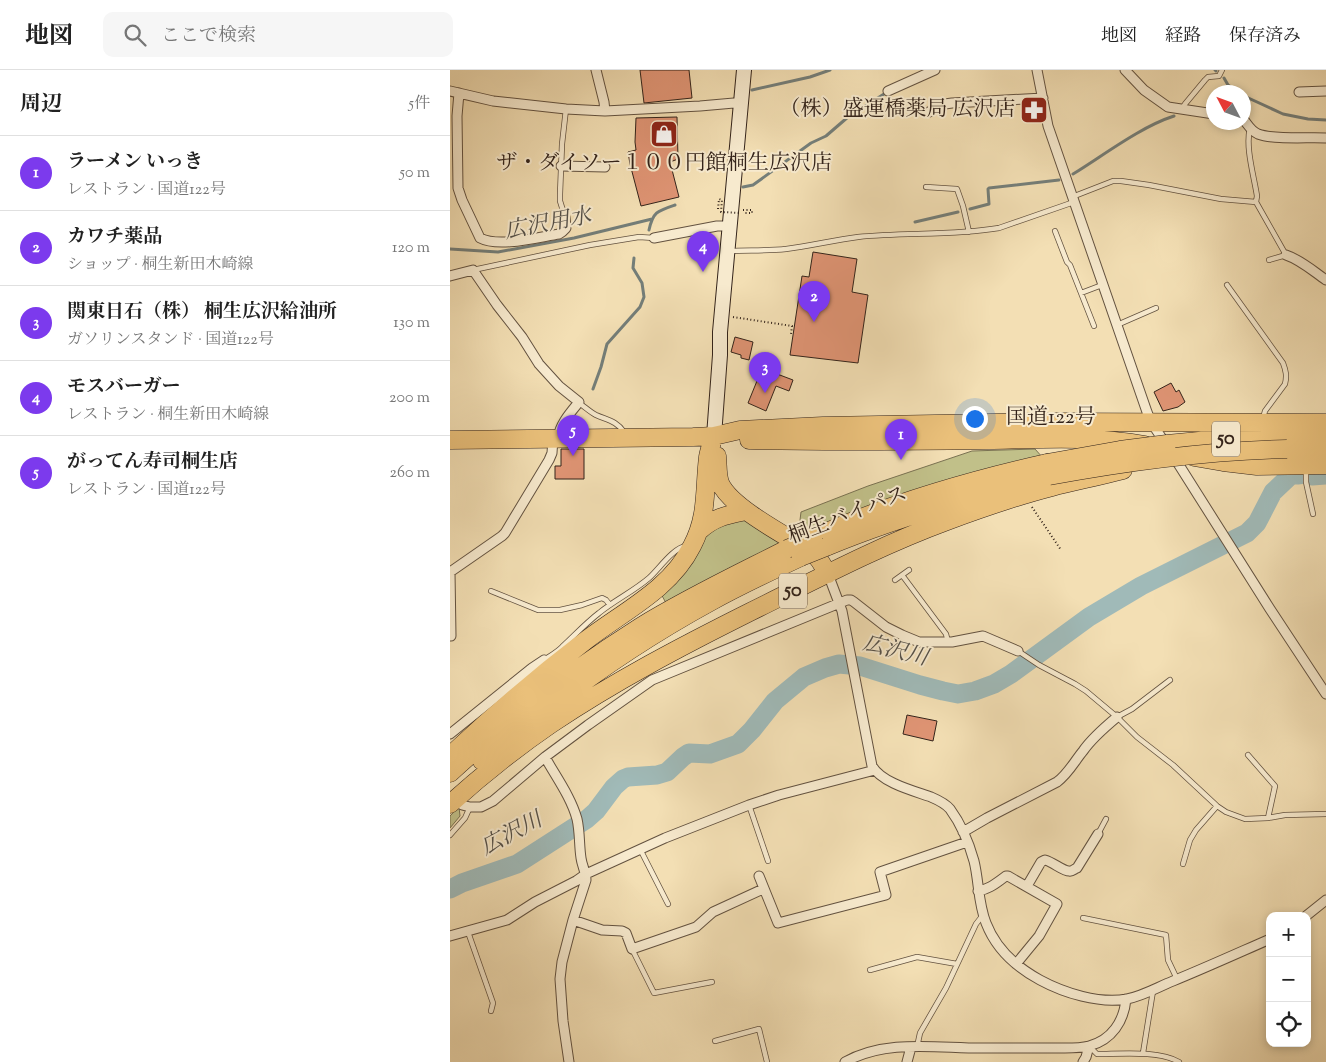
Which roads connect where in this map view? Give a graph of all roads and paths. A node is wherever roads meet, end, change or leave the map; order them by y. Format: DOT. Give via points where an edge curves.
graph roads {
  1 [pos="596,70"];
  2 [pos="744,70"];
  3 [pos="934,70"];
  4 [pos="1037,70"];
  5 [pos="1125,70"];
  6 [pos="1222,70"];
  7 [pos="888,91"];
  8 [pos="1326,91"];
  9 [pos="454,92"];
  10 [pos="1299,92"];
  11 [pos="1043,98"];
  12 [pos="741,104"];
  13 [pos="566,109"];
  14 [pos="1182,110"];
  15 [pos="604,111"];
  16 [pos="929,112"];
  17 [pos="1206,113"];
  18 [pos="1251,129"];
  19 [pos="1250,130"];
  20 [pos="1326,138"];
  21 [pos="561,166"];
  22 [pos="605,167"];
  23 [pos="926,187"];
  24 [pos="1073,199"];
  25 [pos="1256,202"];
  26 [pos="718,209"];
  27 [pos="742,210"];
  28 [pos="566,217"];
  29 [pos="729,226"];
  30 [pos="1055,231"];
  31 [pos="969,232"];
  32 [pos="654,238"];
  33 [pos="727,251"];
  34 [pos="1286,255"];
  35 [pos="1269,260"];
  36 [pos="473,270"];
  37 [pos="450,276"];
  38 [pos="1326,280"];
  39 [pos="1102,285"];
  40 [pos="1227,285"];
  41 [pos="1081,293"];
  42 [pos="1156,308"];
  43 [pos="730,317"];
  44 [pos="1117,325"];
  45 [pos="1094,326"];
  46 [pos="793,334"];
  47 [pos="579,402"];
  48 [pos="1063,422"];
  49 [pos="1152,422"];
  50 [pos="1262,423"];
  51 [pos="1326,423"];
  52 [pos="714,436"];
  53 [pos="1326,436"];
  54 [pos="555,438"];
  55 [pos="625,439"];
  56 [pos="450,440"];
  57 [pos="1286,443"];
  58 [pos="1326,449"];
  59 [pos="1170,450"];
  60 [pos="1306,465"];
  61 [pos="1326,465"];
  62 [pos="1025,494"];
  63 [pos="746,511"];
  64 [pos="1313,514"];
  65 [pos="696,538"];
  66 [pos="1061,550"];
  67 [pos="794,553"];
  68 [pos="909,570"];
  69 [pos="828,574"];
  70 [pos="902,575"];
  71 [pos="895,580"];
  72 [pos="492,591"];
  73 [pos="450,602"];
  74 [pos="840,604"];
  75 [pos="610,605"];
  76 [pos="450,636"];
  77 [pos="948,642"];
  78 [pos="1021,654"];
  79 [pos="547,664"];
  80 [pos="1170,680"];
  81 [pos="1326,694"];
  82 [pos="1118,717"];
  83 [pos="450,734"];
  84 [pos="1248,755"];
  85 [pos="450,756"];
  86 [pos="545,757"];
  87 [pos="875,770"];
  88 [pos="450,773"];
  89 [pos="450,791"];
  90 [pos="461,805"];
  91 [pos="749,805"];
  92 [pos="1217,806"];
  93 [pos="1326,814"];
  94 [pos="1268,818"];
  95 [pos="1106,820"];
  96 [pos="963,832"];
  97 [pos="1098,834"];
  98 [pos="450,835"];
  99 [pos="967,842"];
  100 [pos="640,849"];
  101 [pos="768,861"];
  102 [pos="1183,864"];
  103 [pos="586,874"];
  104 [pos="759,876"];
  105 [pos="1027,886"];
  106 [pos="763,889"];
  107 [pos="978,891"];
  108 [pos="1326,900"];
  109 [pos="668,904"];
  110 [pos="1311,912"];
  111 [pos="983,915"];
  112 [pos="1083,918"];
  113 [pos="573,920"];
  114 [pos="468,932"];
  115 [pos="450,936"];
  116 [pos="1266,942"];
  117 [pos="632,949"];
  118 [pos="957,964"];
  119 [pos="1016,964"];
  120 [pos="870,970"];
  121 [pos="1178,979"];
  122 [pos="712,982"];
  123 [pos="1153,990"];
  124 [pos="1126,999"];
  125 [pos="491,1011"];
  126 [pos="714,1041"];
  127 [pos="1089,1046"];
  128 [pos="914,1047"];
  129 [pos="1143,1053"];
  130 [pos="569,1062"];
  131 [pos="767,1062"];
  132 [pos="846,1062"];
  133 [pos="907,1062"];
  134 [pos="1083,1062"];
  135 [pos="1179,1062"];
  1 -- 15 [label="street"];
  2 -- 12 [label="main road"];
  3 -- 7 [label="street"];
  4 -- 11 [label="street"];
  5 -- 14 [label="street" via="1144,90 1165,105"];
  6 -- 14 [label="lane" via="1219,76 1208,77"];
  8 -- 10 [label="street"];
  9 -- 13 [label="street" via="493,101"];
  9 -- 28 [label="street" via="458,188 480,238 504,242 559,234 566,228"];
  11 -- 16 [label="street" via="952,103"];
  11 -- 24 [label="street" via="1048,126"];
  12 -- 15 [label="street"];
  12 -- 29 [label="main road"];
  13 -- 15 [label="street"];
  13 -- 21 [label="lane"];
  14 -- 17 [label="street"];
  18 -- 20 [label="street" via="1258,134 1278,137"];
  19 -- 25 [label="lane"];
  21 -- 22 [label="street"];
  21 -- 28 [label="lane" via="560,201"];
  23 -- 31 [label="lane" via="957,189"];
  24 -- 25 [label="lane" via="1113,181 1120,181"];
  24 -- 31 [label="lane" via="999,228"];
  24 -- 39 [label="street"];
  25 -- 34 [label="lane"];
  26 -- 27 [label="path, bridge" via="719,200 722,200 721,212 752,214 752,210"];
  29 -- 32 [label="street"];
  29 -- 33 [label="main road"];
  30 -- 41 [label="lane"];
  31 -- 33 [label="lane" via="858,237 786,249"];
  32 -- 36 [label="lane" via="640,237 590,245"];
  33 -- 52 [label="main road"];
  34 -- 35 [label="lane"];
  34 -- 38 [label="street"];
  36 -- 37 [label="street"];
  36 -- 47 [label="street" via="540,364"];
  39 -- 41 [label="lane"];
  39 -- 44 [label="street"];
  40 -- 50 [label="lane" via="1286,371 1285,384 1265,410"];
  41 -- 45 [label="lane"];
  42 -- 44 [label="lane"];
  43 -- 46 [label="path" via="792,326"];
  44 -- 49 [label="street"];
  47 -- 54 [label="street"];
  47 -- 55 [label="lane" via="597,415 613,421 624,432"];
  48 -- 49 [label="highway, 国道122号 / 50"];
  48 -- 52 [label="highway, 国道122号 / 50" via="823,426 740,430"];
  48 -- 59 [label="highway" via="1073,427 1144,433"];
  49 -- 50 [label="highway, 国道122号 / 50"];
  49 -- 59 [label="street"];
  50 -- 51 [label="highway, 国道122号 / 50"];
  52 -- 55 [label="highway, 国道122号"];
  52 -- 59 [label="highway, 国道122号 / 50" via="734,441 816,442 1116,440"];
  52 -- 63 [label="highway" via="720,482 729,496"];
  52 -- 65 [label="highway"];
  53 -- 57 [label="highway, 桐生バイパス / 50"];
  54 -- 55 [label="highway, 国道122号"];
  54 -- 56 [label="highway, 国道122号"];
  54 -- 73 [label="street" via="549,460 505,533 450,572"];
  57 -- 58 [label="highway, 桐生バイパス / 50"];
  57 -- 67 [label="highway, 桐生バイパス / 50, bridge" via="1231,438 1173,443 1120,450 1048,469 983,478 838,527 819,542"];
  59 -- 60 [label="highway, 国道122号 / 50" via="1194,457 1257,466"];
  59 -- 62 [label="highway, 50" via="1159,462"];
  59 -- 81 [label="street"];
  60 -- 61 [label="highway, 国道122号 / 50"];
  60 -- 64 [label="lane"];
  62 -- 66 [label="path"];
  62 -- 69 [label="highway, 50" via="920,531"];
  63 -- 65 [label="highway" via="708,523"];
  63 -- 69 [label="highway" via="814,554"];
  65 -- 75 [label="lane" via="677,550 650,578"];
  65 -- 79 [label="highway" via="677,570 664,583 588,639"];
  67 -- 88 [label="highway, 桐生バイパス / 50" via="673,608 640,627 566,677"];
  67 -- 89 [label="highway, 桐生バイパス / 50" via="610,662 516,733"];
  68 -- 70 [label="lane"];
  69 -- 74 [label="street"];
  69 -- 90 [label="highway, 50" via="678,648 580,705 473,784"];
  70 -- 71 [label="lane"];
  70 -- 77 [label="lane" via="946,634"];
  72 -- 75 [label="lane" via="538,610 560,610 602,598"];
  73 -- 76 [label="street"];
  74 -- 77 [label="street" via="851,600 886,627 919,642"];
  74 -- 86 [label="street" via="652,680"];
  74 -- 87 [label="street"];
  75 -- 79 [label="lane" via="572,636"];
  77 -- 78 [label="street" via="983,636"];
  78 -- 82 [label="lane" via="1075,684"];
  79 -- 83 [label="street" via="532,668"];
  79 -- 85 [label="highway"];
  80 -- 82 [label="lane"];
  82 -- 92 [label="lane"];
  82 -- 96 [label="street" via="1083,750 1063,778"];
  84 -- 94 [label="lane" via="1275,786"];
  86 -- 90 [label="street" via="493,801 480,807"];
  86 -- 103 [label="street" via="576,817"];
  87 -- 91 [label="street"];
  87 -- 96 [label="street" via="894,783 945,804"];
  90 -- 98 [label="lane" via="465,818"];
  91 -- 100 [label="street"];
  91 -- 101 [label="lane"];
  92 -- 94 [label="lane" via="1245,819"];
  92 -- 102 [label="lane" via="1190,840"];
  93 -- 94 [label="lane"];
  95 -- 97 [label="lane"];
  96 -- 99 [label="street"];
  97 -- 105 [label="street" via="1077,868 1068,872 1046,860"];
  99 -- 106 [label="street" via="880,872 886,895 778,923"];
  99 -- 107 [label="street" via="974,861"];
  100 -- 103 [label="street"];
  100 -- 109 [label="lane"];
  103 -- 113 [label="street"];
  103 -- 114 [label="street" via="507,920"];
  104 -- 106 [label="street"];
  105 -- 107 [label="street" via="1006,876 986,890"];
  105 -- 119 [label="street" via="1057,904 1039,936"];
  106 -- 117 [label="street" via="713,912 696,928"];
  107 -- 111 [label="street"];
  108 -- 110 [label="street"];
  111 -- 118 [label="lane"];
  111 -- 119 [label="street" via="998,946"];
  112 -- 121 [label="lane" via="1166,935 1168,960"];
  113 -- 117 [label="street" via="602,930 622,931 626,933"];
  113 -- 130 [label="street" via="560,979"];
  114 -- 115 [label="street"];
  114 -- 125 [label="lane" via="493,1004"];
  116 -- 121 [label="street"];
  117 -- 122 [label="lane" via="654,993"];
  118 -- 120 [label="lane" via="917,957"];
  118 -- 128 [label="lane"];
  119 -- 124 [label="street" via="1032,976 1066,992 1094,998"];
  121 -- 123 [label="street"];
  123 -- 124 [label="street"];
  123 -- 129 [label="lane"];
  124 -- 127 [label="street" via="1121,1022 1102,1040"];
  126 -- 131 [label="lane" via="759,1029"];
  127 -- 128 [label="street"];
  127 -- 129 [label="lane" via="1097,1054"];
  127 -- 134 [label="street"];
  128 -- 132 [label="street" via="875,1050"];
  128 -- 133 [label="street"];
  129 -- 135 [label="lane"];
}
